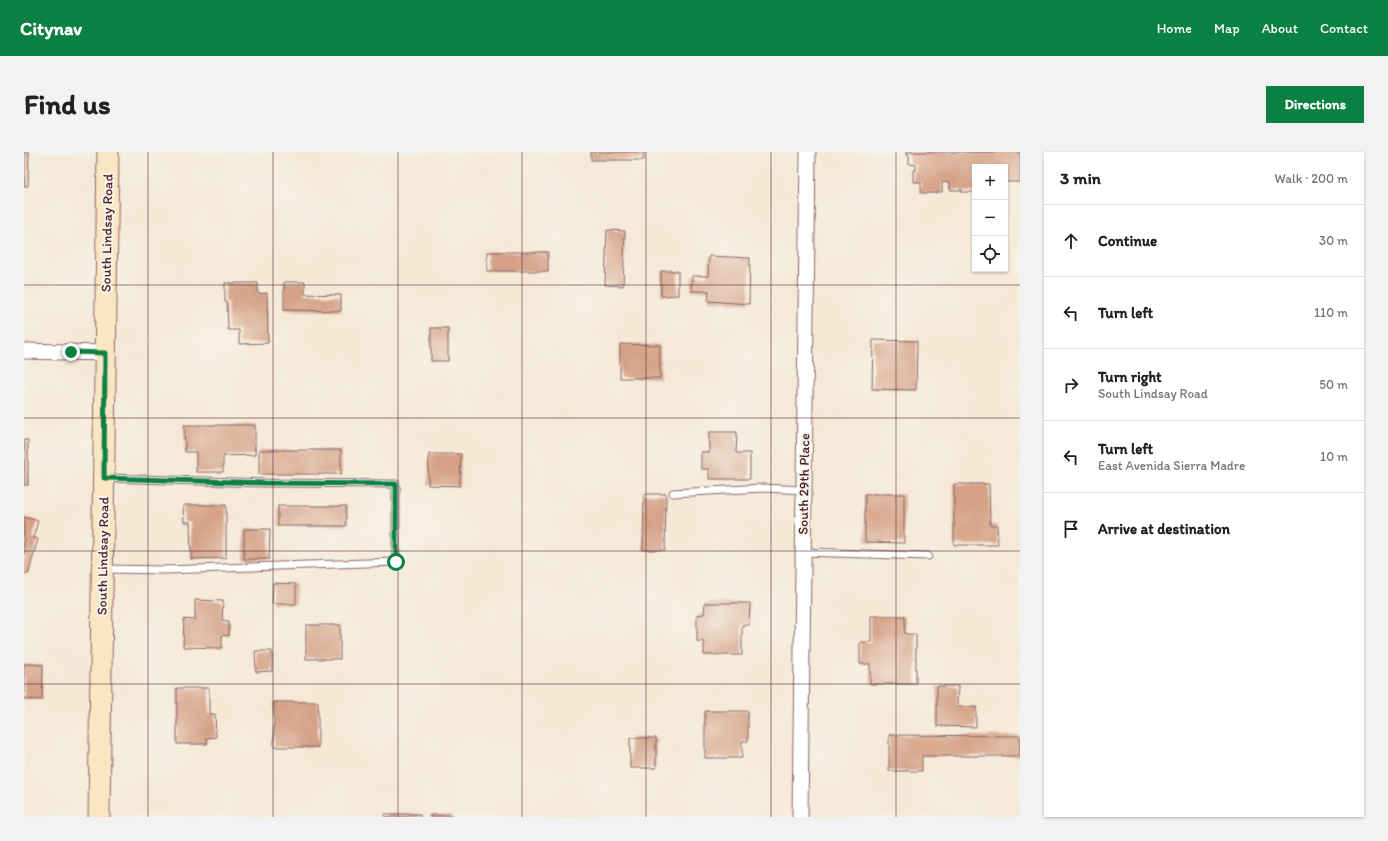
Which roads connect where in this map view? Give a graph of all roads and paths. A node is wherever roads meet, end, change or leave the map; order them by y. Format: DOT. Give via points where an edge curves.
graph roads {
  1 [pos="108,152"];
  2 [pos="808,152"];
  3 [pos="24,351"];
  4 [pos="105,353"];
  5 [pos="104,478"];
  6 [pos="804,490"];
  7 [pos="673,493"];
  8 [pos="803,552"];
  9 [pos="928,556"];
  10 [pos="102,569"];
  11 [pos="99,817"];
  12 [pos="800,817"];
  1 -- 4 [label="main road, South Lindsay Road"];
  2 -- 6 [label="street, South 29th Place"];
  3 -- 4 [label="street"];
  4 -- 5 [label="main road, South Lindsay Road"];
  5 -- 10 [label="main road, South Lindsay Road"];
  5 -- 10 [label="lane" via="396,484 396,562 165,570"];
  6 -- 7 [label="lane" via="763,488"];
  6 -- 8 [label="street, South 29th Place"];
  8 -- 9 [label="lane"];
  8 -- 12 [label="street, South 29th Place"];
  10 -- 11 [label="main road, South Lindsay Road"];
}
